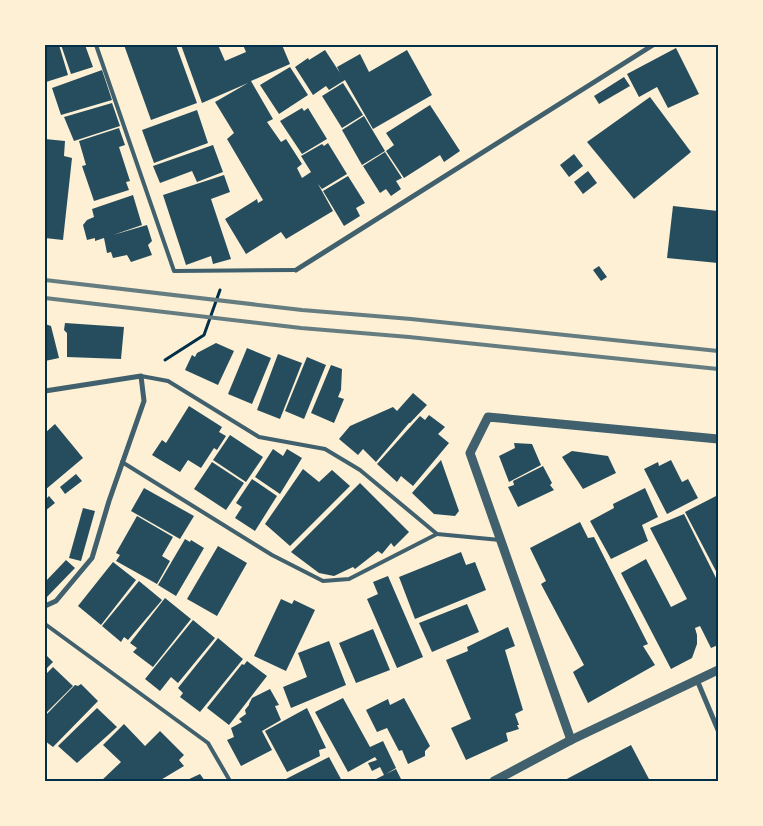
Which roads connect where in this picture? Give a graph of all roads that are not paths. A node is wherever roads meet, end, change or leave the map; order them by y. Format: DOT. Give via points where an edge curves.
graph roads {
  1 [pos="96,45"];
  2 [pos="653,45"];
  3 [pos="296,270"];
  4 [pos="141,376"];
  5 [pos="45,391"];
  6 [pos="718,440"];
  7 [pos="122,462"];
  8 [pos="437,534"];
  9 [pos="500,540"];
  10 [pos="45,606"];
  11 [pos="45,624"];
  12 [pos="718,670"];
  13 [pos="697,680"];
  14 [pos="718,730"];
  15 [pos="571,740"];
  16 [pos="230,781"];
  17 [pos="494,781"];
  1 -- 3 [label="lane" via="174,271"];
  2 -- 3 [label="street"];
  4 -- 5 [label="street"];
  4 -- 7 [label="street" via="144,401"];
  4 -- 8 [label="lane" via="168,381 258,437 325,449 360,470"];
  6 -- 9 [label="street" via="488,417 470,453"];
  7 -- 8 [label="lane" via="272,555 323,581 349,579"];
  7 -- 10 [label="street" via="92,558 56,601"];
  8 -- 9 [label="lane"];
  9 -- 15 [label="street"];
  11 -- 16 [label="lane" via="208,743"];
  12 -- 13 [label="street"];
  13 -- 14 [label="street"];
  13 -- 15 [label="street"];
  15 -- 17 [label="street"];
}
